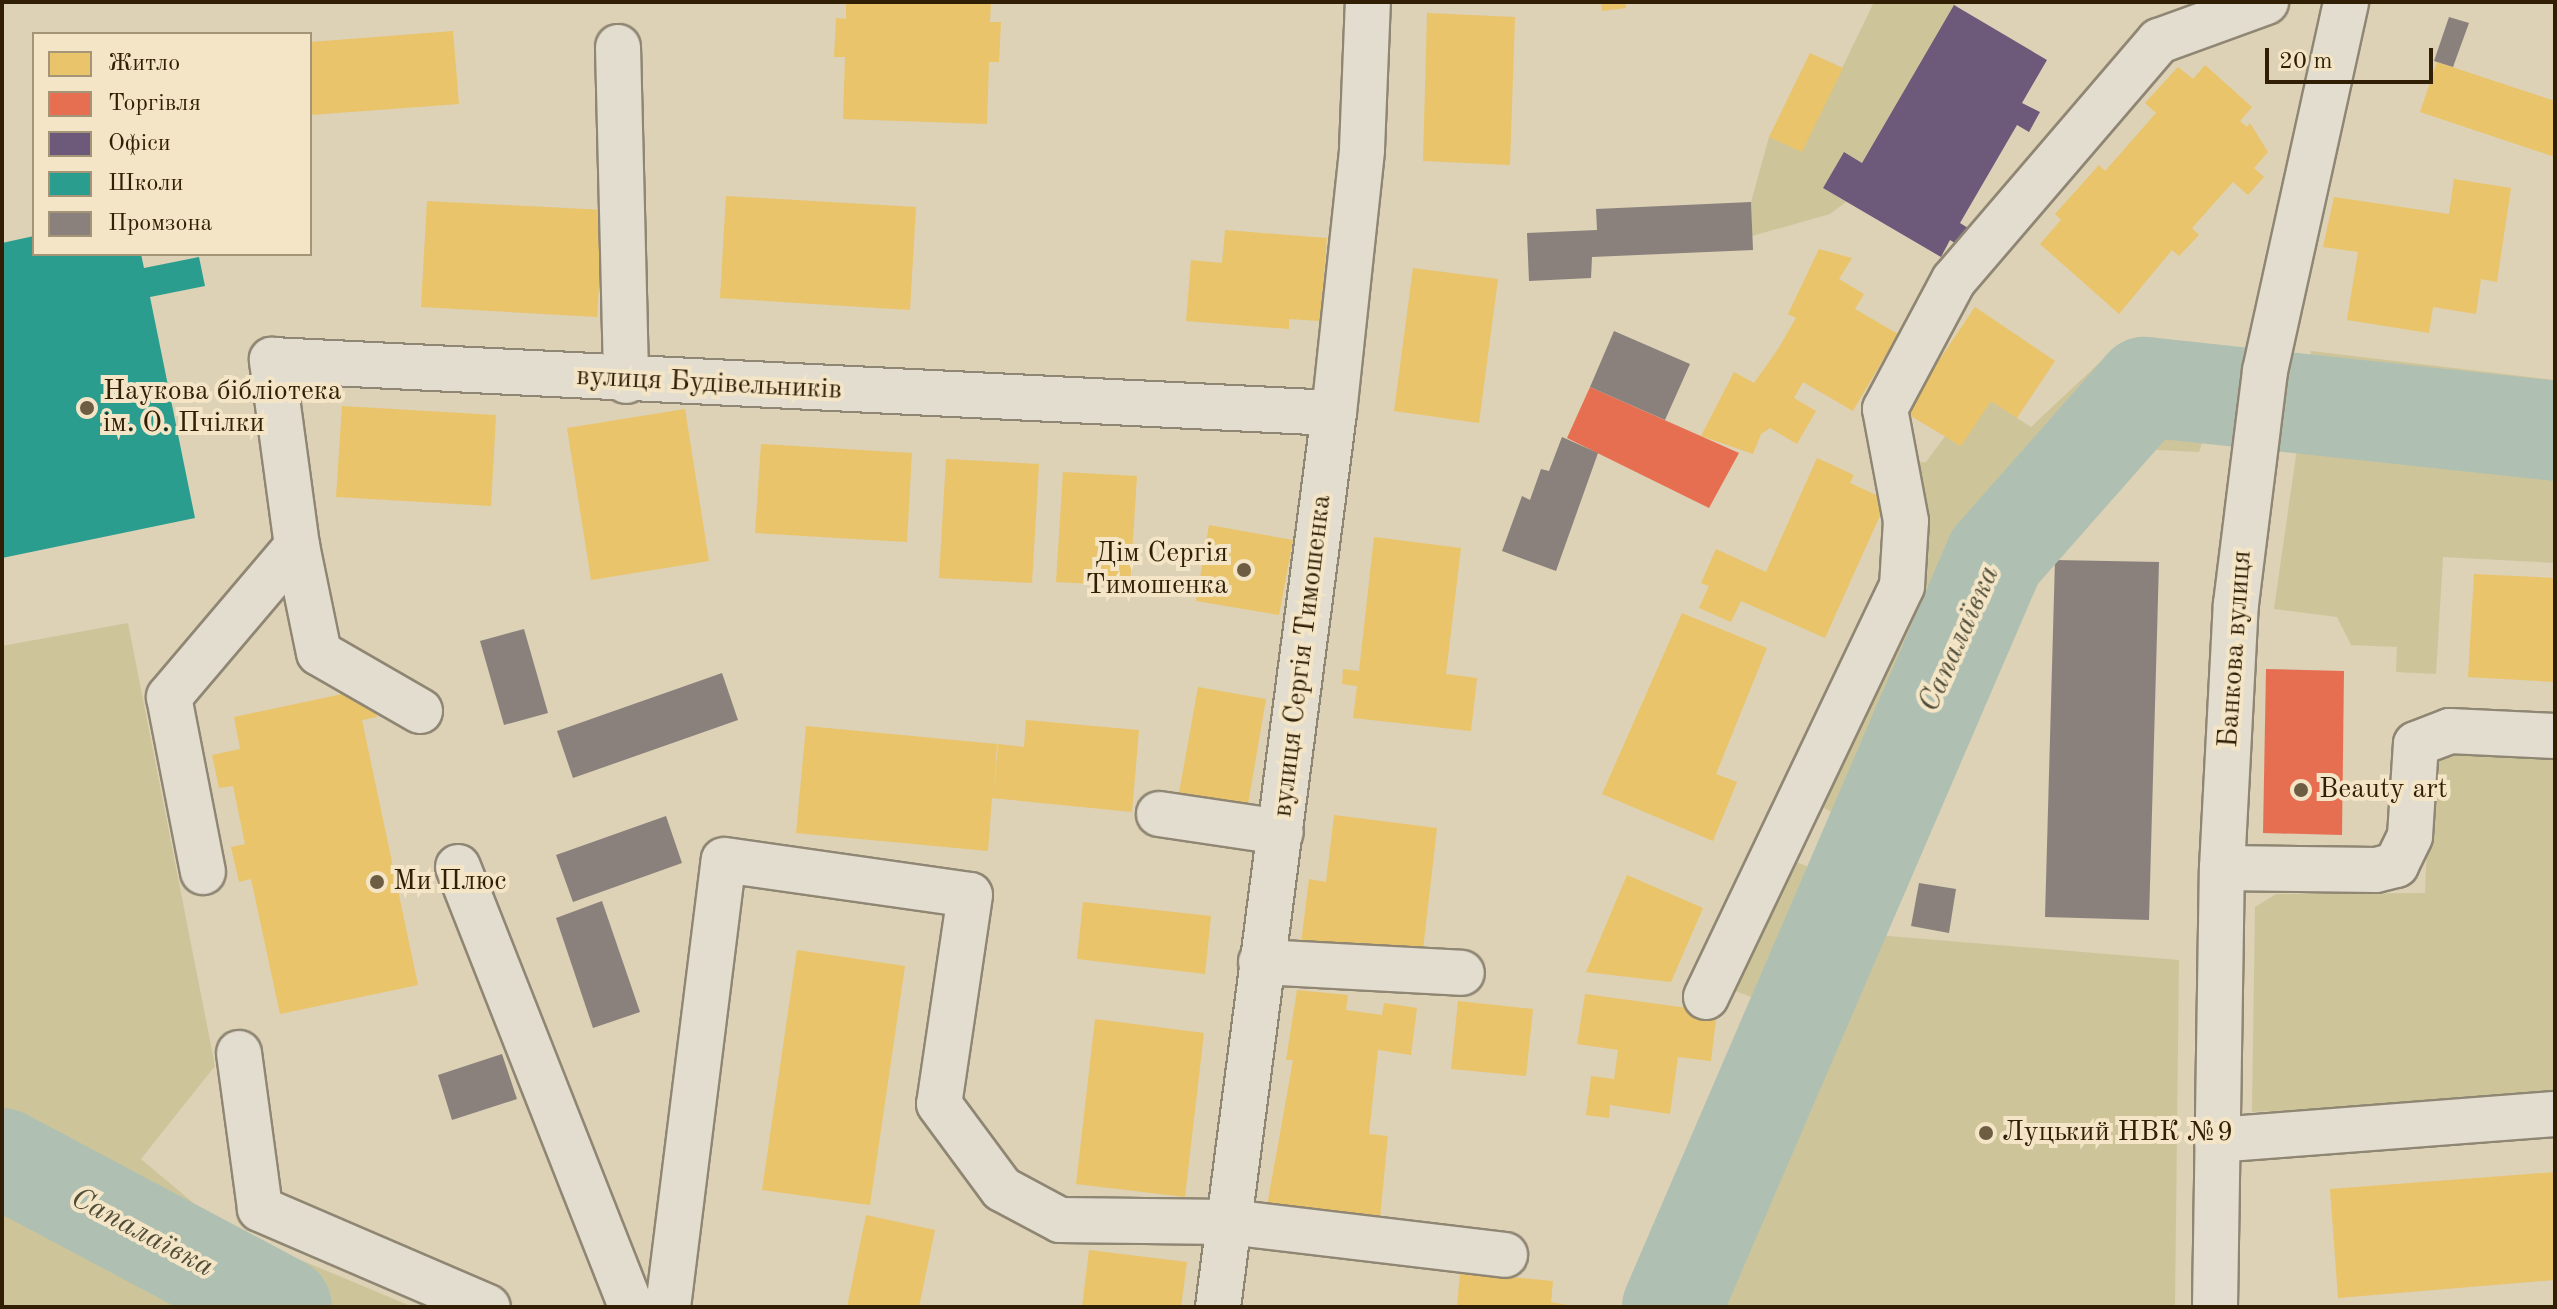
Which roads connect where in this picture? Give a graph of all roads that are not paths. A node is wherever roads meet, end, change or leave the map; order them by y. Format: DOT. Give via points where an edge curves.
graph roads {
  1 [pos="1368,2"];
  2 [pos="2266,2"];
  3 [pos="2346,2"];
  4 [pos="618,47"];
  5 [pos="626,381"];
  6 [pos="1334,413"];
  7 [pos="297,546"];
  8 [pos="420,711"];
  9 [pos="2555,736"];
  10 [pos="1159,814"];
  11 [pos="1281,832"];
  12 [pos="458,867"];
  13 [pos="2222,868"];
  14 [pos="203,872"];
  15 [pos="1261,962"];
  16 [pos="1462,973"];
  17 [pos="1706,997"];
  18 [pos="239,1053"];
  19 [pos="2555,1114"];
  20 [pos="2217,1140"];
  21 [pos="1229,1222"];
  22 [pos="1505,1255"];
  23 [pos="488,1307"];
  24 [pos="631,1307"];
  25 [pos="668,1307"];
  26 [pos="1218,1307"];
  27 [pos="2215,1307"];
  1 -- 6 [label="street, вулиця Сергія Тимошенка" via="1362,149"];
  2 -- 17 [label="street" via="2159,41 1954,280 1885,409 1906,521 1902,586"];
  3 -- 13 [label="street, Банкова вулиця" via="2265,371 2236,604"];
  4 -- 5 [label="street"];
  5 -- 6 [label="street, вулиця Будівельників"];
  5 -- 7 [label="street, вулиця Будівельників" via="272,360"];
  6 -- 11 [label="street, вулиця Сергія Тимошенка"];
  7 -- 8 [label="street" via="319,653"];
  7 -- 14 [label="street" via="169,697"];
  9 -- 13 [label="street" via="2450,731 2416,744 2410,836 2396,865 2376,870"];
  10 -- 11 [label="street"];
  11 -- 15 [label="street, вулиця Сергія Тимошенка"];
  12 -- 24 [label="street"];
  13 -- 20 [label="street, Банкова вулиця"];
  15 -- 16 [label="street"];
  15 -- 21 [label="street, вулиця Сергія Тимошенка"];
  18 -- 23 [label="street" via="260,1209"];
  19 -- 20 [label="street"];
  20 -- 27 [label="street, Банкова вулиця"];
  21 -- 22 [label="street"];
  21 -- 25 [label="street" via="1060,1220 1002,1189 939,1104 970,895 724,860"];
  21 -- 26 [label="street, вулиця Сергія Тимошенка"];
}
